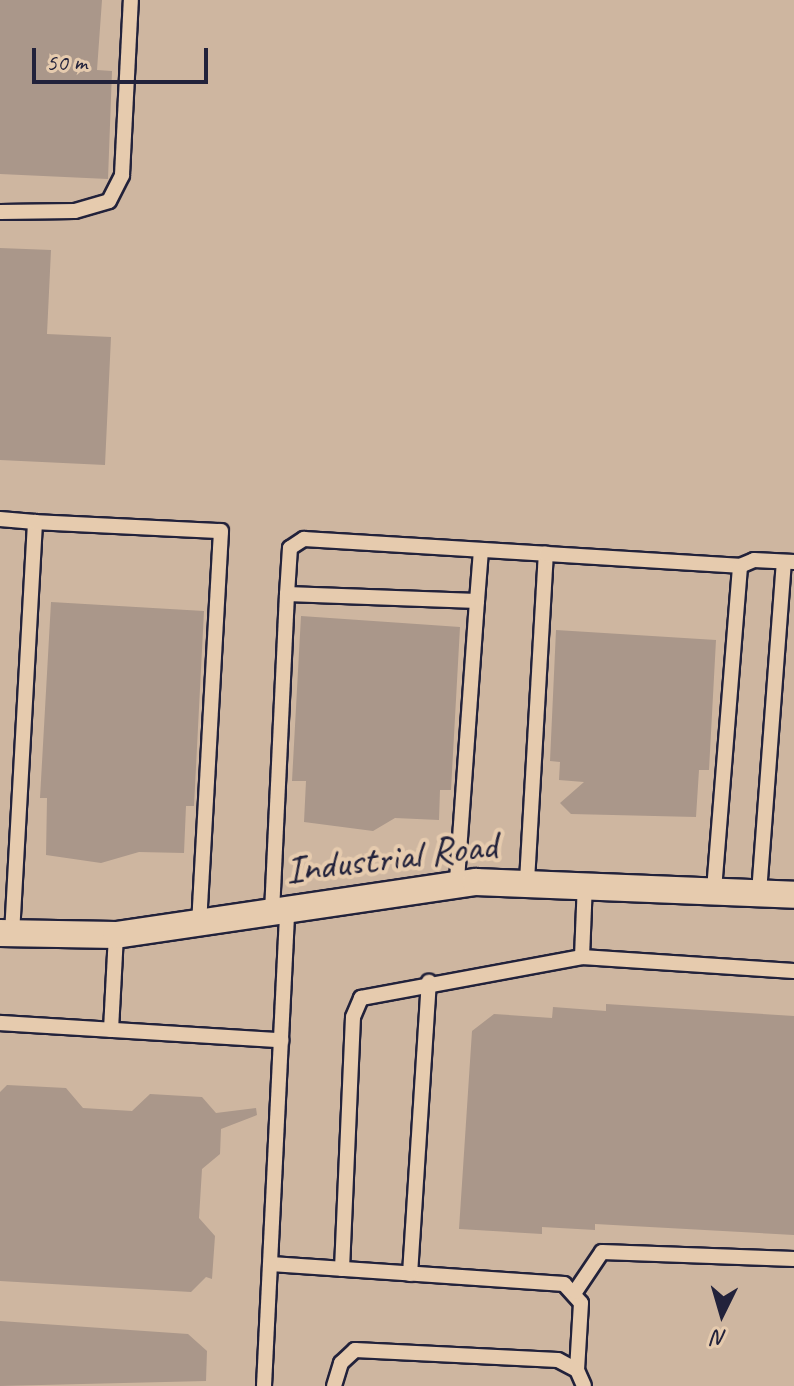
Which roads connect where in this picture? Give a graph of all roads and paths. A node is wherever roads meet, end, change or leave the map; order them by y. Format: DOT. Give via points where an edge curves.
graph roads {
  1 [pos="131,0"];
  2 [pos="0,212"];
  3 [pos="0,519"];
  4 [pos="35,522"];
  5 [pos="481,550"];
  6 [pos="546,554"];
  7 [pos="789,562"];
  8 [pos="740,566"];
  9 [pos="287,594"];
  10 [pos="477,601"];
  11 [pos="527,881"];
  12 [pos="585,882"];
  13 [pos="457,883"];
  14 [pos="714,890"];
  15 [pos="759,893"];
  16 [pos="794,895"];
  17 [pos="279,910"];
  18 [pos="199,925"];
  19 [pos="6,934"];
  20 [pos="116,935"];
  21 [pos="582,957"];
  22 [pos="794,971"];
  23 [pos="429,982"];
  24 [pos="0,1023"];
  25 [pos="111,1030"];
  26 [pos="281,1040"];
  27 [pos="794,1259"];
  28 [pos="271,1264"];
  29 [pos="342,1269"];
  30 [pos="410,1274"];
  31 [pos="575,1292"];
  32 [pos="577,1370"];
  33 [pos="264,1386"];
  34 [pos="334,1386"];
  35 [pos="584,1386"];
  1 -- 2 [label="lane" via="122,175 109,201 75,211"];
  3 -- 4 [label="lane"];
  4 -- 18 [label="lane" via="221,531"];
  4 -- 19 [label="lane"];
  5 -- 6 [label="lane"];
  5 -- 9 [label="lane" via="304,539 290,548"];
  5 -- 10 [label="lane"];
  6 -- 8 [label="lane"];
  6 -- 11 [label="lane"];
  7 -- 8 [label="lane"];
  7 -- 15 [label="lane"];
  8 -- 14 [label="lane"];
  9 -- 10 [label="lane"];
  9 -- 17 [label="lane"];
  10 -- 13 [label="lane"];
  11 -- 12 [label="street, Industrial Road"];
  11 -- 13 [label="street, Industrial Road"];
  12 -- 14 [label="street, Industrial Road"];
  12 -- 21 [label="lane"];
  13 -- 17 [label="street, Industrial Road"];
  14 -- 15 [label="street, Industrial Road"];
  15 -- 16 [label="street, Industrial Road"];
  17 -- 18 [label="street, Industrial Road"];
  17 -- 26 [label="lane"];
  18 -- 20 [label="street, Industrial Road"];
  19 -- 20 [label="street, Industrial Road"];
  20 -- 25 [label="lane"];
  21 -- 22 [label="lane"];
  21 -- 23 [label="lane"];
  23 -- 29 [label="lane" via="361,998 353,1017"];
  23 -- 30 [label="lane"];
  24 -- 25 [label="lane"];
  25 -- 26 [label="lane"];
  26 -- 28 [label="lane"];
  27 -- 31 [label="lane" via="602,1252"];
  28 -- 29 [label="lane"];
  28 -- 33 [label="lane"];
  29 -- 30 [label="lane"];
  30 -- 31 [label="lane" via="564,1284"];
  31 -- 32 [label="lane" via="581,1303"];
  32 -- 34 [label="lane" via="558,1360 355,1350 341,1363"];
  32 -- 35 [label="lane"];
}
